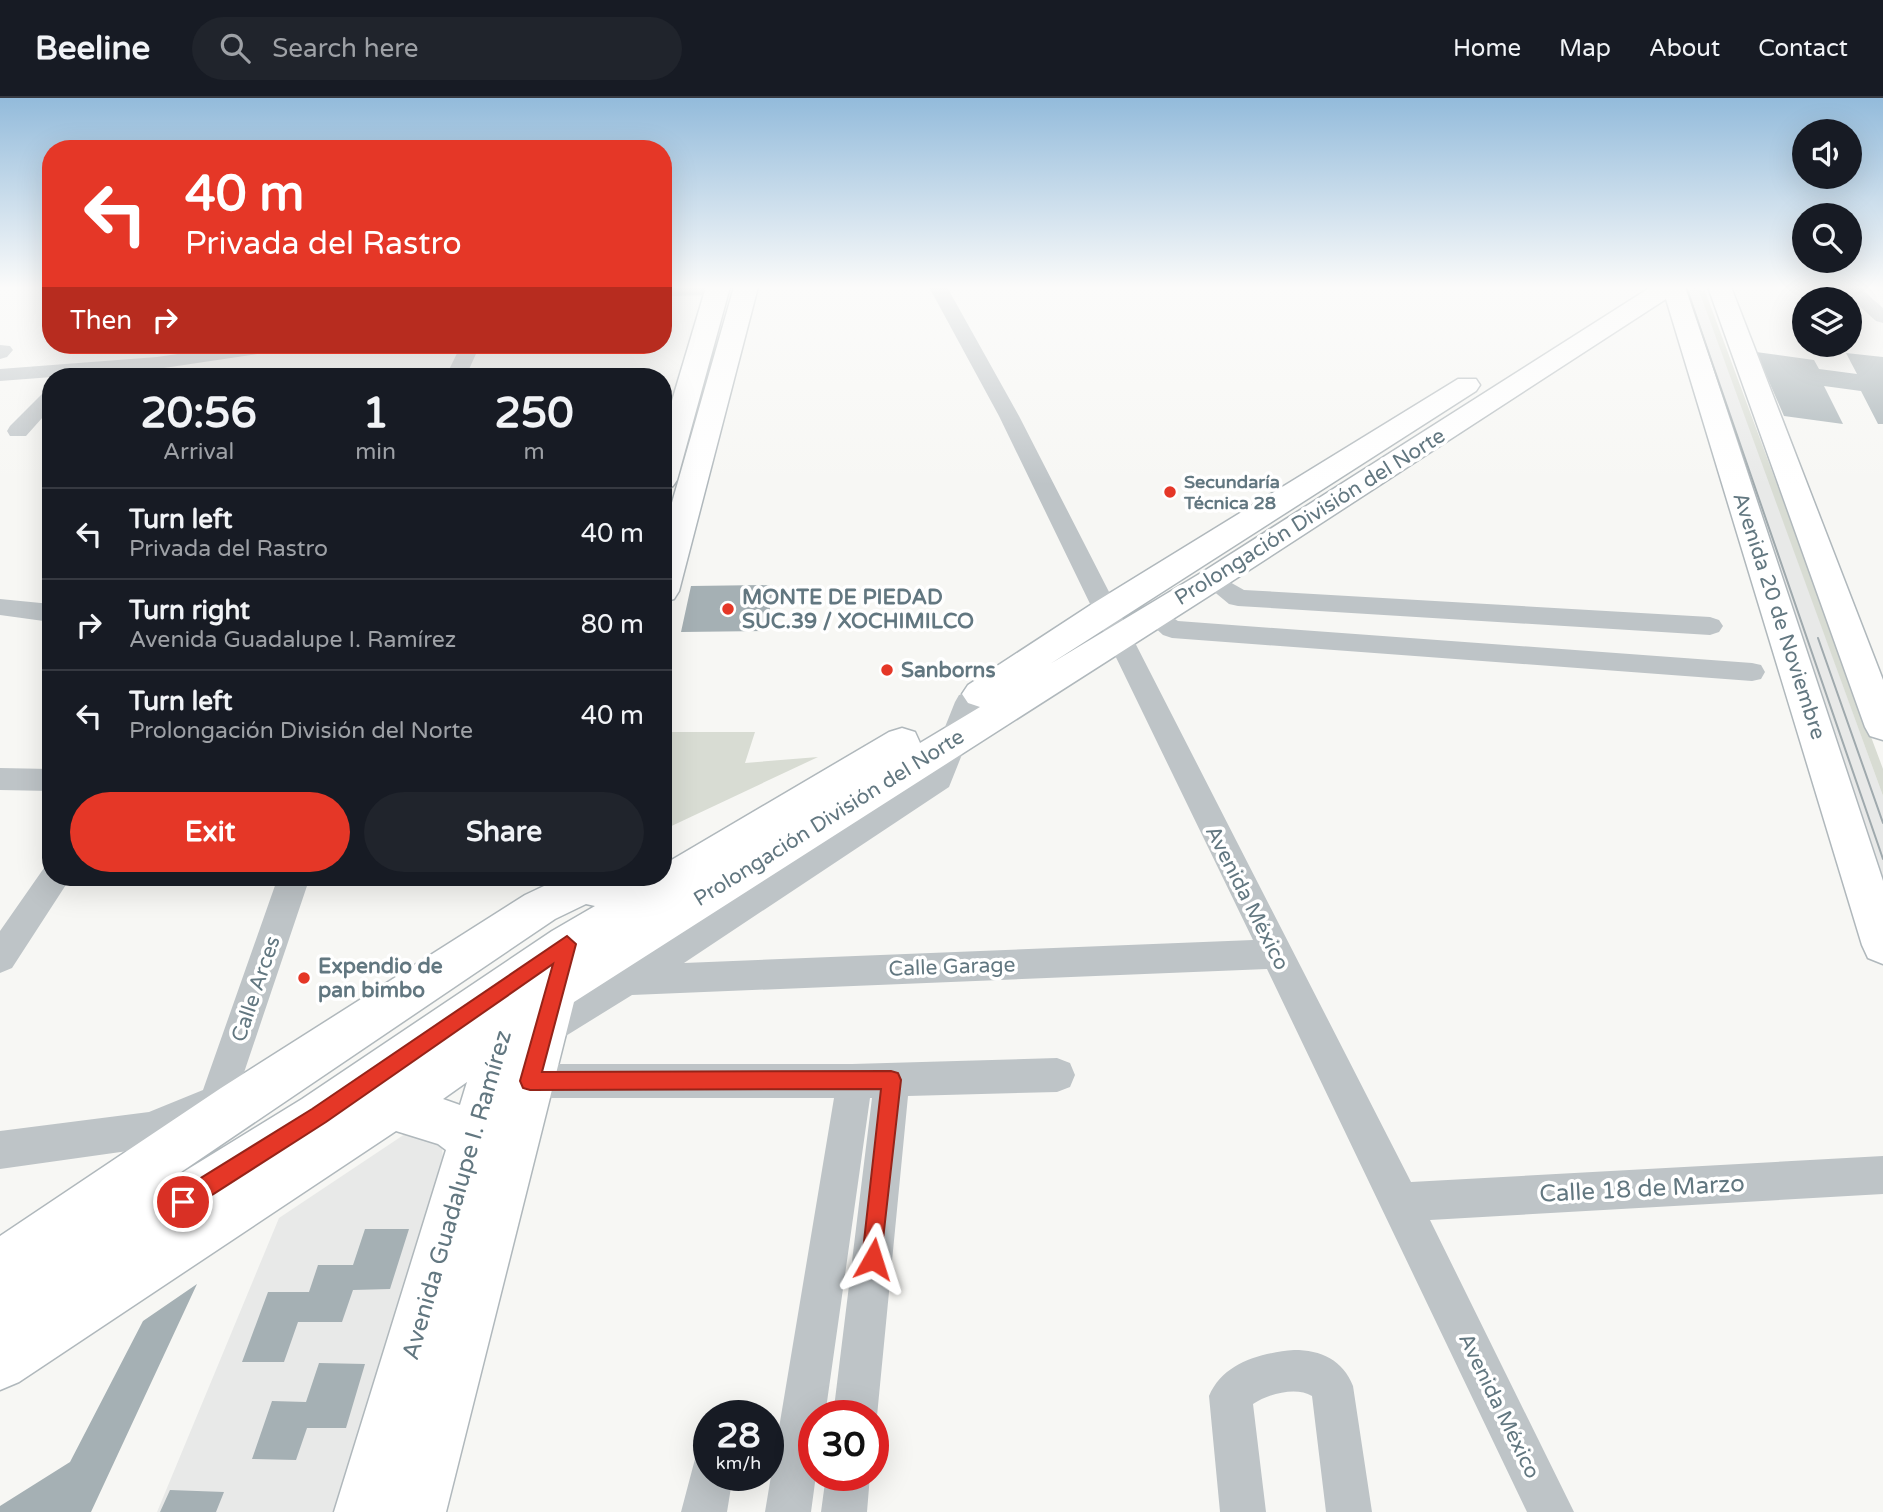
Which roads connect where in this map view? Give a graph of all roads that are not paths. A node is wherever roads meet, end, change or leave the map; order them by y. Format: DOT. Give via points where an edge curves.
graph roads {
  1 [pos="700,353"];
  2 [pos="728,353"];
  3 [pos="974,353"];
  4 [pos="1528,353"];
  5 [pos="1567,353"];
  6 [pos="1695,353"];
  7 [pos="1743,353"];
  8 [pos="216,354"];
  9 [pos="162,368"];
  10 [pos="42,374"];
  11 [pos="0,375"];
  12 [pos="42,406"];
  13 [pos="18,431"];
  14 [pos="672,449"];
  15 [pos="672,558"];
  16 [pos="1212,580"];
  17 [pos="3,611"];
  18 [pos="42,613"];
  19 [pos="1154,615"];
  20 [pos="1111,625"];
  21 [pos="1710,626"];
  22 [pos="1752,672"];
  23 [pos="969,702"];
  24 [pos="1883,727"];
  25 [pos="956,740"];
  26 [pos="0,779"];
  27 [pos="42,780"];
  28 [pos="672,882"];
  29 [pos="49,886"];
  30 [pos="292,886"];
  31 [pos="665,886"];
  32 [pos="662,888"];
  33 [pos="551,941"];
  34 [pos="1883,945"];
  35 [pos="1275,954"];
  36 [pos="0,958"];
  37 [pos="630,980"];
  38 [pos="1057,1075"];
  39 [pos="872,1080"];
  40 [pos="510,1081"];
  41 [pos="241,1104"];
  42 [pos="392,1107"];
  43 [pos="473,1142"];
  44 [pos="0,1150"];
  45 [pos="1883,1175"];
  46 [pos="1401,1202"];
  47 [pos="0,1267"];
  48 [pos="0,1290"];
  49 [pos="0,1317"];
  50 [pos="0,1363"];
  51 [pos="856,1400"];
  52 [pos="708,1491"];
  53 [pos="846,1491"];
  54 [pos="364,1512"];
  55 [pos="416,1512"];
  56 [pos="704,1512"];
  57 [pos="788,1512"];
  58 [pos="844,1512"];
  59 [pos="1243,1512"];
  60 [pos="1349,1512"];
  61 [pos="1551,1512"];
  1 -- 14 [label="main road"];
  2 -- 15 [label="main road"];
  3 -- 20 [label="street, Avenida México"];
  4 -- 20 [label="main road, Prolongación División del Norte"];
  5 -- 16 [label="main road, Prolongación División del Norte"];
  6 -- 34 [label="main road, Avenida 20 de Noviembre"];
  7 -- 24 [label="main road"];
  8 -- 9 [label="street"];
  10 -- 11 [label="street"];
  12 -- 13 [label="street"];
  16 -- 19 [label="main road, Prolongación División del Norte"];
  16 -- 21 [label="street" via="1238,598"];
  17 -- 18 [label="street"];
  19 -- 20 [label="main road, Prolongación División del Norte"];
  19 -- 22 [label="street" via="1172,629"];
  20 -- 23 [label="main road, Prolongación División del Norte"];
  20 -- 25 [label="main road, Prolongación División del Norte"];
  20 -- 35 [label="street, Avenida México"];
  23 -- 25 [label="street"];
  23 -- 28 [label="main road, Prolongación División del Norte"];
  25 -- 33 [label="main road, Prolongación División del Norte" via="587,968"];
  25 -- 37 [label="street" via="939,779"];
  26 -- 27 [label="street"];
  29 -- 36 [label="street"];
  30 -- 41 [label="street, Calle Arces"];
  31 -- 32 [label="main road, Prolongación División del Norte"];
  32 -- 33 [label="main road, Prolongación División del Norte"];
  32 -- 33 [label="main road" via="625,895"];
  33 -- 37 [label="street"];
  33 -- 40 [label="main road, Avenida Guadalupe I. Ramírez"];
  33 -- 41 [label="main road" via="491,954"];
  33 -- 42 [label="main road, Prolongación División del Norte"];
  33 -- 49 [label="main road, Prolongación División del Norte" via="319,1115"];
  35 -- 37 [label="street, Calle Garage"];
  35 -- 46 [label="street, Avenida México"];
  38 -- 39 [label="street"];
  39 -- 40 [label="street"];
  39 -- 51 [label="street"];
  39 -- 57 [label="street" via="852,1102"];
  40 -- 43 [label="main road, Avenida Guadalupe I. Ramírez"];
  40 -- 55 [label="main road, Avenida Guadalupe I. Ramírez"];
  41 -- 44 [label="street" via="149,1130"];
  41 -- 47 [label="main road"];
  41 -- 48 [label="main road"];
  42 -- 43 [label="main road" via="452,1125"];
  42 -- 50 [label="main road, Prolongación División del Norte"];
  43 -- 54 [label="main road, Avenida Guadalupe I. Ramírez"];
  45 -- 46 [label="street, Calle 18 de Marzo"];
  46 -- 61 [label="street, Avenida México"];
  52 -- 56 [label="street"];
  53 -- 58 [label="street"];
  59 -- 60 [label="street" via="1231,1396 1238,1386 1255,1378 1304,1370 1319,1374 1332,1386"];
}
